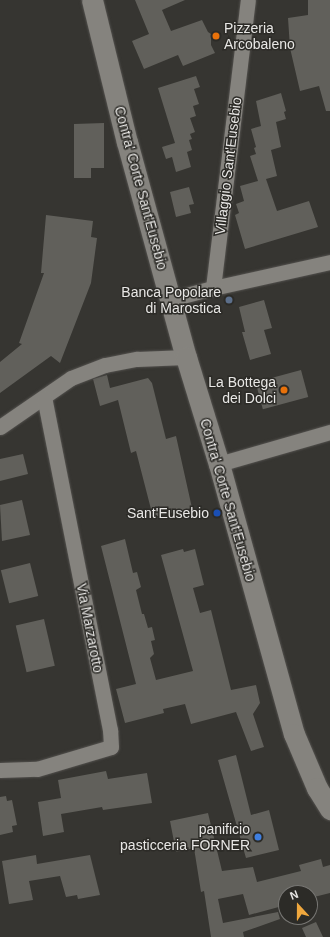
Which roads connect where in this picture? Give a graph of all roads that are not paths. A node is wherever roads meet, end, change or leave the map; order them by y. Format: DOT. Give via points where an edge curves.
graph roads {
  1 [pos="92,0"];
  2 [pos="248,0"];
  3 [pos="330,262"];
  4 [pos="213,288"];
  5 [pos="171,299"];
  6 [pos="186,358"];
  7 [pos="44,398"];
  8 [pos="0,427"];
  9 [pos="330,432"];
  10 [pos="219,464"];
  11 [pos="0,770"];
  12 [pos="330,809"];
  1 -- 5 [label="street, Contra' Corte Sant'Eusebio" via="127,142"];
  2 -- 4 [label="street, Villaggio Sant'Eusebio"];
  3 -- 4 [label="street"];
  4 -- 5 [label="street"];
  5 -- 6 [label="street, Contra' Corte Sant'Eusebio"];
  6 -- 7 [label="street" via="137,359 105,365 71,378"];
  6 -- 10 [label="street, Contra' Corte Sant'Eusebio"];
  7 -- 8 [label="street"];
  7 -- 11 [label="street, Via Marzarotto" via="110,730 111,747 36,769"];
  9 -- 10 [label="street"];
  10 -- 12 [label="street, Contra' Corte Sant'Eusebio" via="294,734 317,788"];
}
